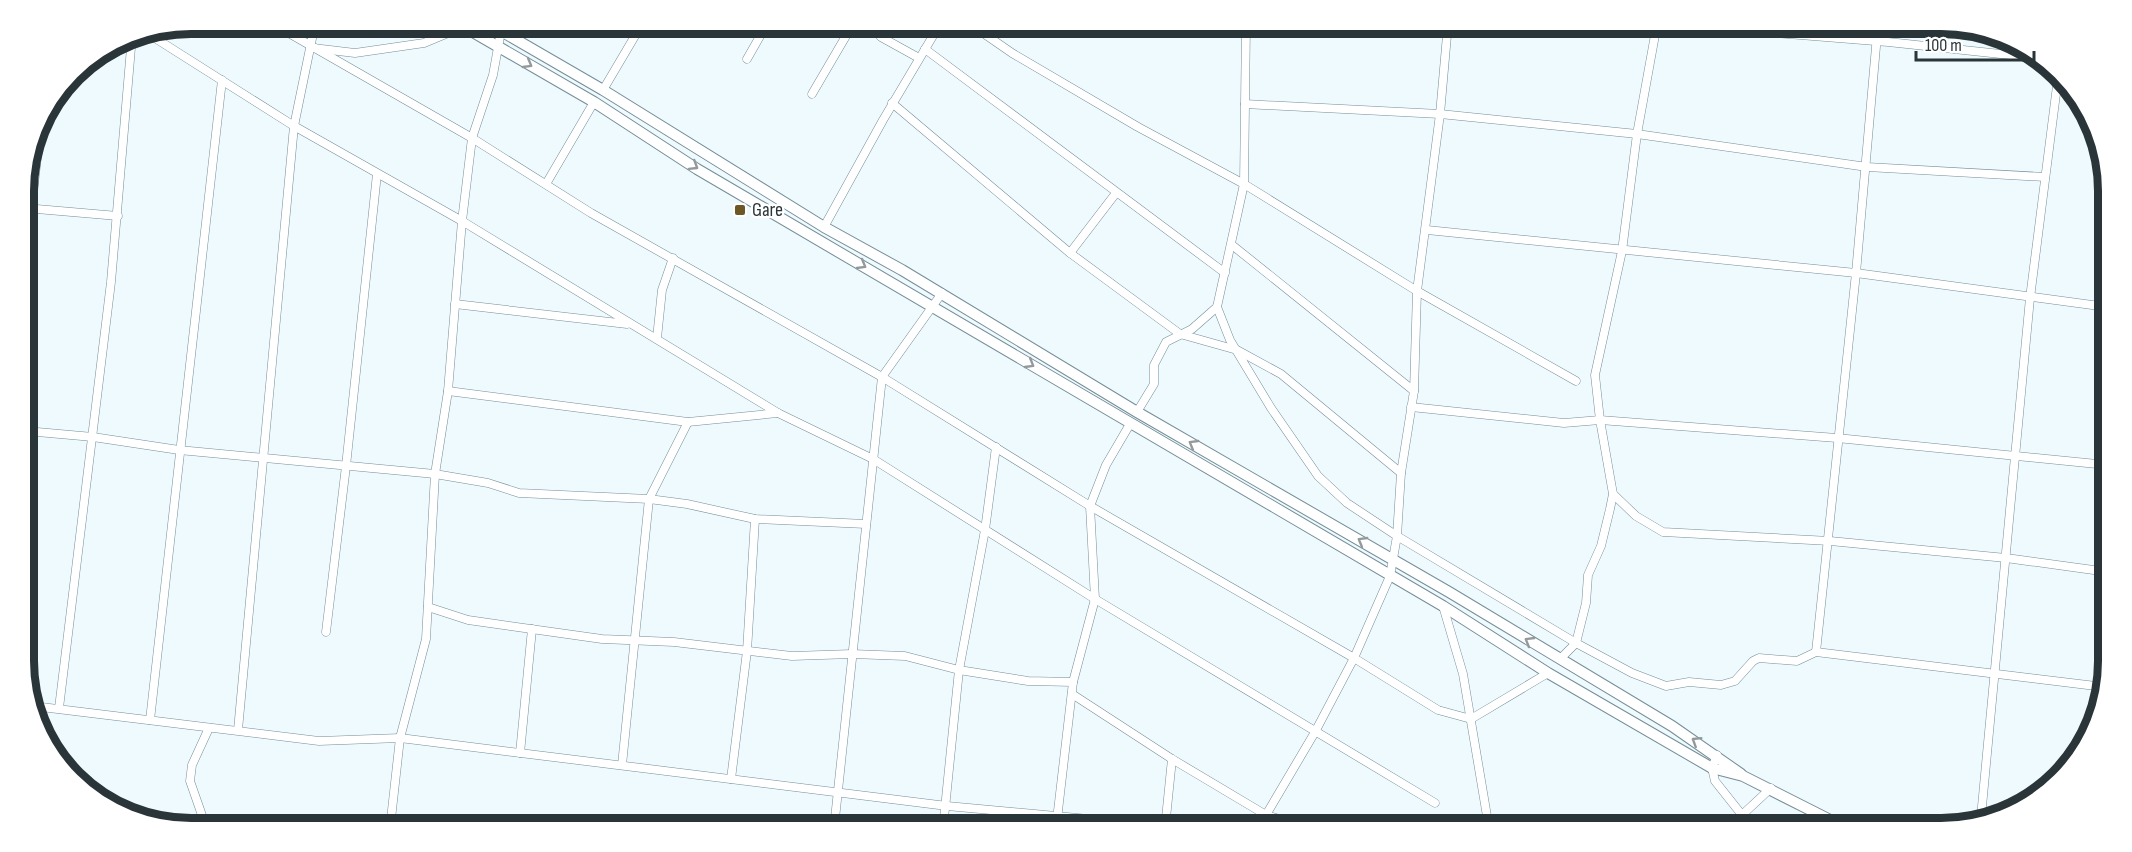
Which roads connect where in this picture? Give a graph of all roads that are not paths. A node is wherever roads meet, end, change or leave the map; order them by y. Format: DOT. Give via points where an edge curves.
graph roads {
  1 [pos="289,34"];
  2 [pos="312,34"];
  3 [pos="444,34"];
  4 [pos="478,34"];
  5 [pos="500,34"];
  6 [pos="506,34"];
  7 [pos="636,34"];
  8 [pos="761,34"];
  9 [pos="847,34"];
  10 [pos="878,34"];
  11 [pos="934,34"];
  12 [pos="984,34"];
  13 [pos="1246,34"];
  14 [pos="1447,34"];
  15 [pos="1655,34"];
  16 [pos="1789,34"];
  17 [pos="1877,34"];
  18 [pos="156,39"];
  19 [pos="1877,41"];
  20 [pos="497,46"];
  21 [pos="131,47"];
  22 [pos="309,47"];
  23 [pos="925,49"];
  24 [pos="2019,56"];
  25 [pos="919,58"];
  26 [pos="747,59"];
  27 [pos="222,80"];
  28 [pos="2057,86"];
  29 [pos="603,90"];
  30 [pos="812,94"];
  31 [pos="594,102"];
  32 [pos="892,103"];
  33 [pos="1245,104"];
  34 [pos="1440,114"];
  35 [pos="294,126"];
  36 [pos="1637,134"];
  37 [pos="472,138"];
  38 [pos="1867,167"];
  39 [pos="376,174"];
  40 [pos="2045,177"];
  41 [pos="546,184"];
  42 [pos="1244,184"];
  43 [pos="1116,193"];
  44 [pos="35,210"];
  45 [pos="118,216"];
  46 [pos="462,221"];
  47 [pos="824,227"];
  48 [pos="1426,230"];
  49 [pos="817,240"];
  50 [pos="1232,245"];
  51 [pos="1622,251"];
  52 [pos="1070,254"];
  53 [pos="673,258"];
  54 [pos="1225,273"];
  55 [pos="1856,273"];
  56 [pos="1417,291"];
  57 [pos="942,293"];
  58 [pos="2030,298"];
  59 [pos="455,304"];
  60 [pos="1216,306"];
  61 [pos="2098,306"];
  62 [pos="934,307"];
  63 [pos="632,324"];
  64 [pos="1180,334"];
  65 [pos="657,338"];
  66 [pos="1237,350"];
  67 [pos="882,377"];
  68 [pos="1576,381"];
  69 [pos="448,391"];
  70 [pos="1414,391"];
  71 [pos="1411,407"];
  72 [pos="1137,412"];
  73 [pos="778,413"];
  74 [pos="1600,420"];
  75 [pos="688,422"];
  76 [pos="1130,424"];
  77 [pos="34,432"];
  78 [pos="93,436"];
  79 [pos="1837,438"];
  80 [pos="996,447"];
  81 [pos="179,450"];
  82 [pos="2016,455"];
  83 [pos="263,458"];
  84 [pos="873,459"];
  85 [pos="2098,464"];
  86 [pos="346,466"];
  87 [pos="1401,473"];
  88 [pos="435,474"];
  89 [pos="1613,494"];
  90 [pos="649,499"];
  91 [pos="1090,506"];
  92 [pos="755,519"];
  93 [pos="866,524"];
  94 [pos="985,530"];
  95 [pos="1397,536"];
  96 [pos="1830,541"];
  97 [pos="1392,558"];
  98 [pos="2006,558"];
  99 [pos="2098,571"];
  100 [pos="1390,576"];
  101 [pos="1095,599"];
  102 [pos="1443,606"];
  103 [pos="428,607"];
  104 [pos="532,629"];
  105 [pos="326,632"];
  106 [pos="635,640"];
  107 [pos="1576,643"];
  108 [pos="747,651"];
  109 [pos="1816,652"];
  110 [pos="852,654"];
  111 [pos="1354,658"];
  112 [pos="1560,659"];
  113 [pos="959,670"];
  114 [pos="1548,673"];
  115 [pos="1993,674"];
  116 [pos="1072,682"];
  117 [pos="2095,686"];
  118 [pos="1072,694"];
  119 [pos="42,707"];
  120 [pos="59,708"];
  121 [pos="1471,718"];
  122 [pos="150,720"];
  123 [pos="209,728"];
  124 [pos="238,730"];
  125 [pos="1315,732"];
  126 [pos="400,738"];
  127 [pos="520,753"];
  128 [pos="1718,755"];
  129 [pos="1172,759"];
  130 [pos="622,765"];
  131 [pos="1712,768"];
  132 [pos="1743,776"];
  133 [pos="730,779"];
  134 [pos="1772,789"];
  135 [pos="838,793"];
  136 [pos="1436,803"];
  137 [pos="947,806"];
  138 [pos="1981,812"];
  139 [pos="1266,815"];
  140 [pos="1742,815"];
  141 [pos="1058,817"];
  142 [pos="1166,817"];
  143 [pos="1274,817"];
  144 [pos="1487,817"];
  145 [pos="1825,817"];
  146 [pos="203,818"];
  147 [pos="391,818"];
  148 [pos="835,818"];
  149 [pos="945,818"];
  150 [pos="1063,818"];
  1 -- 22 [label="street"];
  2 -- 22 [label="street"];
  3 -- 22 [label="street" via="424,43 355,53"];
  4 -- 20 [label="main road"];
  5 -- 20 [label="street"];
  6 -- 29 [label="main road"];
  7 -- 29 [label="street"];
  8 -- 26 [label="street"];
  9 -- 30 [label="street"];
  10 -- 25 [label="street"];
  11 -- 23 [label="street"];
  12 -- 42 [label="street" via="1119,116"];
  13 -- 33 [label="street"];
  14 -- 34 [label="street"];
  15 -- 36 [label="street"];
  16 -- 19 [label="street"];
  17 -- 19 [label="street"];
  18 -- 27 [label="street"];
  19 -- 24 [label="street"];
  19 -- 38 [label="street"];
  20 -- 31 [label="main road, one-way"];
  20 -- 37 [label="street" via="494,75"];
  21 -- 45 [label="street"];
  22 -- 35 [label="street"];
  22 -- 37 [label="street"];
  23 -- 25 [label="street"];
  23 -- 43 [label="street"];
  25 -- 32 [label="street"];
  27 -- 35 [label="street"];
  27 -- 81 [label="street"];
  28 -- 40 [label="street"];
  29 -- 47 [label="main road"];
  31 -- 41 [label="street"];
  31 -- 49 [label="main road, one-way"];
  32 -- 47 [label="street"];
  32 -- 52 [label="street"];
  33 -- 34 [label="street"];
  33 -- 42 [label="street"];
  34 -- 36 [label="street"];
  34 -- 48 [label="street"];
  35 -- 39 [label="street"];
  35 -- 83 [label="street"];
  36 -- 38 [label="street"];
  36 -- 51 [label="street"];
  37 -- 41 [label="street"];
  37 -- 46 [label="street"];
  38 -- 40 [label="street"];
  38 -- 55 [label="street"];
  39 -- 46 [label="street"];
  39 -- 86 [label="street"];
  40 -- 58 [label="street"];
  41 -- 53 [label="street"];
  42 -- 50 [label="street"];
  42 -- 56 [label="street"];
  43 -- 52 [label="street"];
  43 -- 54 [label="street"];
  44 -- 45 [label="street"];
  45 -- 78 [label="street"];
  46 -- 59 [label="street"];
  46 -- 63 [label="street"];
  47 -- 49 [label="main road"];
  47 -- 57 [label="main road"];
  48 -- 51 [label="street"];
  48 -- 56 [label="street"];
  49 -- 62 [label="main road, one-way"];
  50 -- 54 [label="street"];
  50 -- 70 [label="street"];
  51 -- 55 [label="street"];
  51 -- 74 [label="street" via="1595,375"];
  52 -- 64 [label="street"];
  53 -- 65 [label="street" via="662,290"];
  53 -- 67 [label="street"];
  54 -- 60 [label="street"];
  55 -- 58 [label="street"];
  55 -- 79 [label="street"];
  56 -- 68 [label="street"];
  56 -- 70 [label="street"];
  57 -- 62 [label="street"];
  57 -- 72 [label="main road"];
  58 -- 61 [label="street"];
  58 -- 82 [label="street"];
  59 -- 63 [label="street"];
  59 -- 69 [label="street"];
  60 -- 64 [label="street" via="1192,329"];
  60 -- 66 [label="street"];
  62 -- 67 [label="street"];
  62 -- 76 [label="main road, one-way"];
  63 -- 65 [label="street"];
  64 -- 66 [label="street"];
  64 -- 72 [label="street" via="1166,342 1154,366 1154,384"];
  65 -- 73 [label="street"];
  66 -- 87 [label="street" via="1281,374"];
  66 -- 95 [label="street" via="1318,476 1347,503"];
  67 -- 80 [label="street"];
  67 -- 84 [label="street"];
  69 -- 75 [label="street"];
  69 -- 88 [label="street"];
  70 -- 71 [label="street"];
  71 -- 74 [label="street" via="1564,423"];
  71 -- 87 [label="street"];
  97 -- 72 [label="main road, one-way"];
  73 -- 75 [label="street"];
  73 -- 84 [label="street"];
  74 -- 79 [label="street"];
  74 -- 89 [label="street"];
  75 -- 90 [label="street"];
  76 -- 91 [label="street" via="1106,465"];
  76 -- 100 [label="main road"];
  77 -- 78 [label="street"];
  78 -- 81 [label="street"];
  78 -- 120 [label="street"];
  79 -- 82 [label="street"];
  79 -- 96 [label="street"];
  80 -- 91 [label="street"];
  80 -- 94 [label="street"];
  81 -- 83 [label="street"];
  81 -- 122 [label="street"];
  82 -- 85 [label="street"];
  82 -- 98 [label="street"];
  83 -- 86 [label="street"];
  83 -- 124 [label="street"];
  84 -- 93 [label="street"];
  84 -- 94 [label="street"];
  86 -- 88 [label="street"];
  86 -- 105 [label="street"];
  87 -- 95 [label="street"];
  88 -- 90 [label="street" via="519,493"];
  88 -- 103 [label="street"];
  89 -- 96 [label="street" via="1636,516 1663,532"];
  89 -- 107 [label="street" via="1588,575"];
  90 -- 92 [label="street"];
  90 -- 106 [label="street"];
  91 -- 101 [label="street"];
  91 -- 111 [label="street"];
  92 -- 93 [label="street"];
  92 -- 108 [label="street"];
  93 -- 110 [label="street"];
  94 -- 101 [label="street"];
  94 -- 113 [label="street"];
  95 -- 97 [label="street"];
  95 -- 107 [label="street"];
  96 -- 98 [label="street"];
  96 -- 109 [label="street"];
  97 -- 100 [label="street"];
  112 -- 97 [label="main road, one-way"];
  98 -- 99 [label="street"];
  98 -- 115 [label="street"];
  100 -- 102 [label="main road"];
  100 -- 111 [label="street"];
  101 -- 116 [label="street"];
  101 -- 125 [label="street"];
  102 -- 114 [label="main road"];
  102 -- 121 [label="street"];
  103 -- 104 [label="street" via="468,620"];
  103 -- 126 [label="street" via="426,639"];
  104 -- 106 [label="street"];
  104 -- 127 [label="street"];
  106 -- 108 [label="street"];
  106 -- 130 [label="street"];
  107 -- 109 [label="street" via="1666,686 1689,682 1721,685 1735,681 1759,658 1797,661"];
  107 -- 112 [label="street"];
  108 -- 110 [label="street" via="792,656"];
  108 -- 133 [label="street"];
  109 -- 115 [label="street"];
  110 -- 113 [label="street" via="905,656"];
  110 -- 135 [label="street"];
  111 -- 121 [label="street" via="1438,710"];
  111 -- 125 [label="street"];
  128 -- 112 [label="main road, one-way"];
  113 -- 116 [label="street" via="1028,681"];
  113 -- 137 [label="street"];
  114 -- 121 [label="street"];
  114 -- 131 [label="main road"];
  115 -- 117 [label="street"];
  115 -- 138 [label="street"];
  116 -- 118 [label="street"];
  118 -- 129 [label="street"];
  118 -- 141 [label="street"];
  119 -- 120 [label="street"];
  120 -- 122 [label="street"];
  121 -- 144 [label="street"];
  122 -- 123 [label="street"];
  123 -- 124 [label="street"];
  123 -- 146 [label="street" via="190,781"];
  124 -- 126 [label="street" via="319,741"];
  125 -- 136 [label="street"];
  125 -- 139 [label="street"];
  126 -- 127 [label="street"];
  126 -- 147 [label="street"];
  127 -- 130 [label="street"];
  128 -- 131 [label="street"];
  128 -- 132 [label="main road"];
  129 -- 139 [label="street"];
  129 -- 142 [label="street"];
  130 -- 133 [label="street"];
  131 -- 132 [label="main road"];
  131 -- 140 [label="street" via="1715,781"];
  132 -- 134 [label="main road"];
  133 -- 135 [label="street"];
  134 -- 140 [label="street"];
  134 -- 145 [label="main road"];
  135 -- 137 [label="street"];
  135 -- 148 [label="street"];
  137 -- 141 [label="street"];
  137 -- 149 [label="street"];
  139 -- 143 [label="street"];
  141 -- 150 [label="street"];
}
